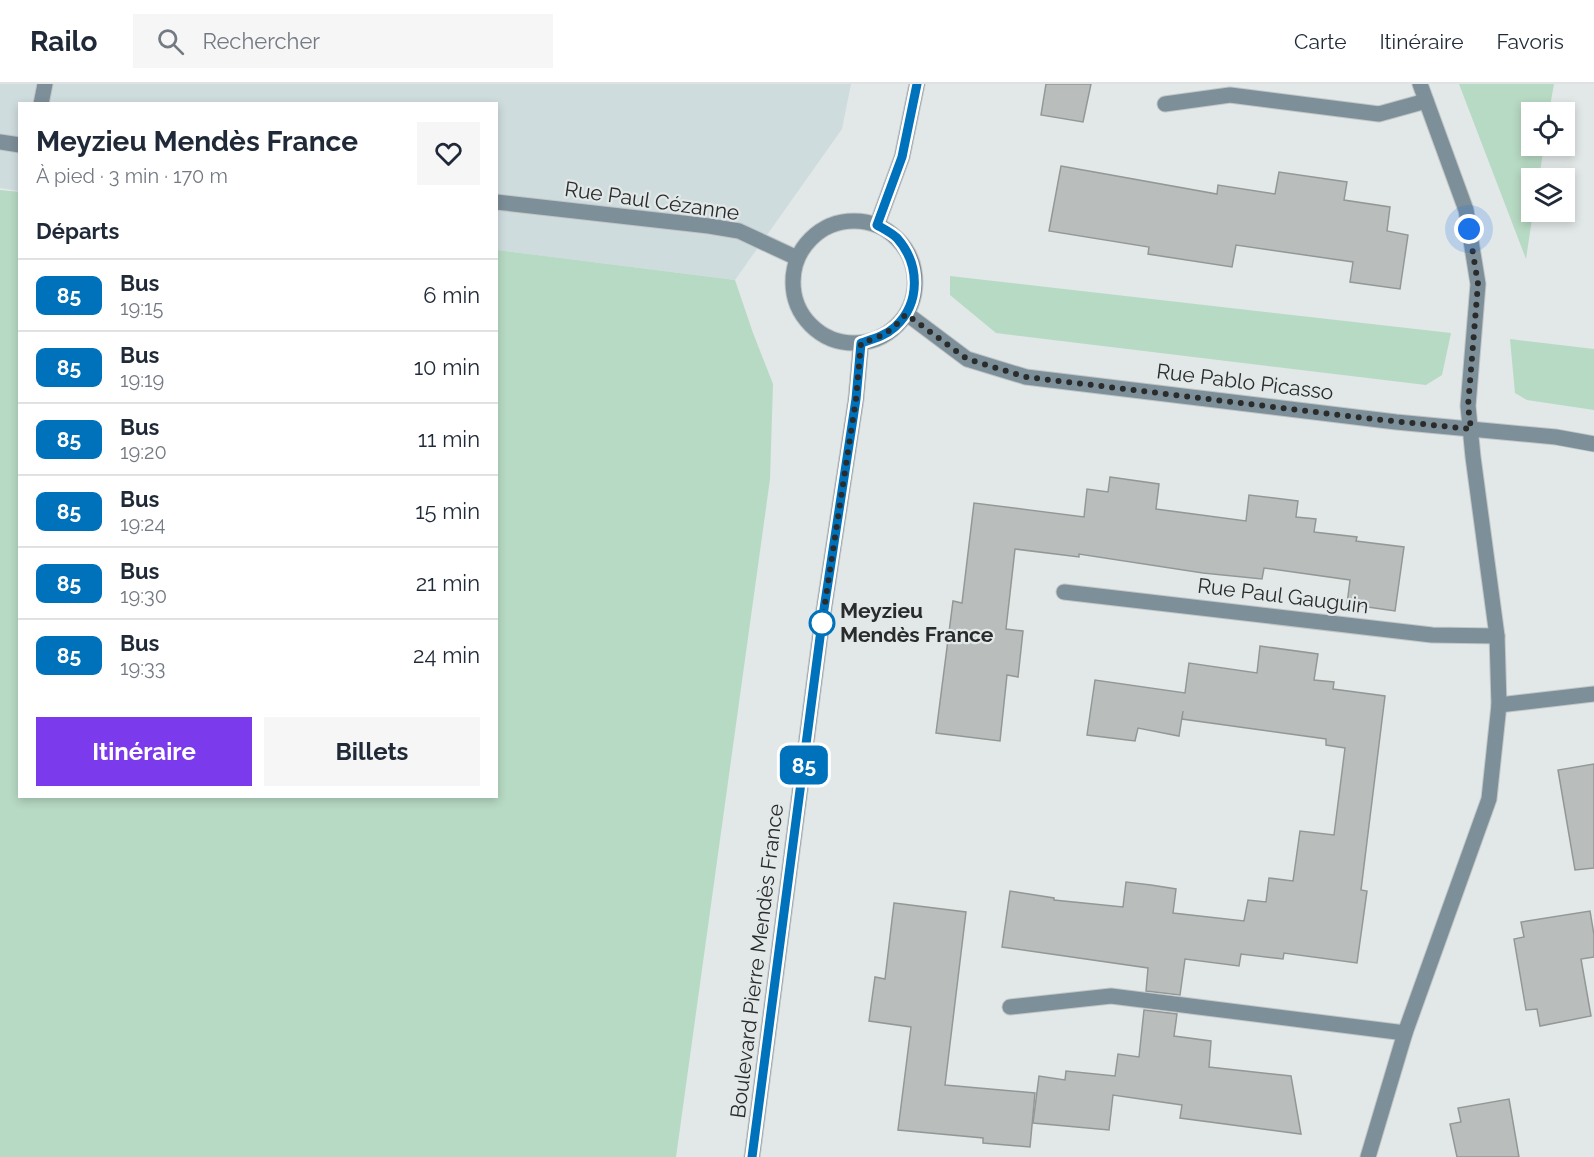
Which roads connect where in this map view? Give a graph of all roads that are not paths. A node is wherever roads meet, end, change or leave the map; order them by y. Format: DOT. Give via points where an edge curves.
graph roads {
  1 [pos="45,84"];
  2 [pos="917,84"];
  3 [pos="1420,84"];
  4 [pos="1426,100"];
  5 [pos="41,102"];
  6 [pos="1165,104"];
  7 [pos="0,142"];
  8 [pos="18,145"];
  9 [pos="498,202"];
  10 [pos="877,225"];
  11 [pos="797,258"];
  12 [pos="906,314"];
  13 [pos="861,343"];
  14 [pos="1471,429"];
  15 [pos="1594,444"];
  16 [pos="1064,592"];
  17 [pos="1497,636"];
  18 [pos="1594,694"];
  19 [pos="1499,705"];
  20 [pos="1010,1007"];
  21 [pos="1405,1033"];
  22 [pos="752,1157"];
  23 [pos="1368,1157"];
  1 -- 5 [label="street"];
  2 -- 10 [label="street" via="902,157"];
  3 -- 4 [label="street"];
  4 -- 6 [label="street" via="1379,114 1230,95"];
  4 -- 14 [label="street" via="1466,210 1478,284 1468,406"];
  7 -- 8 [label="street"];
  9 -- 11 [label="street, Rue Paul Cézanne" via="740,231"];
  10 -- 11 [label="street" via="840,222 822,230"];
  10 -- 12 [label="street" via="895,236 908,253 915,273 914,294"];
  11 -- 13 [label="street" via="795,299 805,319 820,333 840,341"];
  12 -- 13 [label="street" via="879,338"];
  12 -- 14 [label="street, Rue Pablo Picasso" via="967,359 1026,377"];
  13 -- 22 [label="street, Boulevard Pierre Mendès France"];
  14 -- 15 [label="street, Rue Pablo Picasso"];
  14 -- 17 [label="street"];
  16 -- 17 [label="street, Rue Paul Gauguin" via="1432,635"];
  17 -- 19 [label="street"];
  18 -- 19 [label="street"];
  19 -- 21 [label="street" via="1489,799"];
  20 -- 21 [label="street" via="1111,996"];
  21 -- 23 [label="street"];
}
